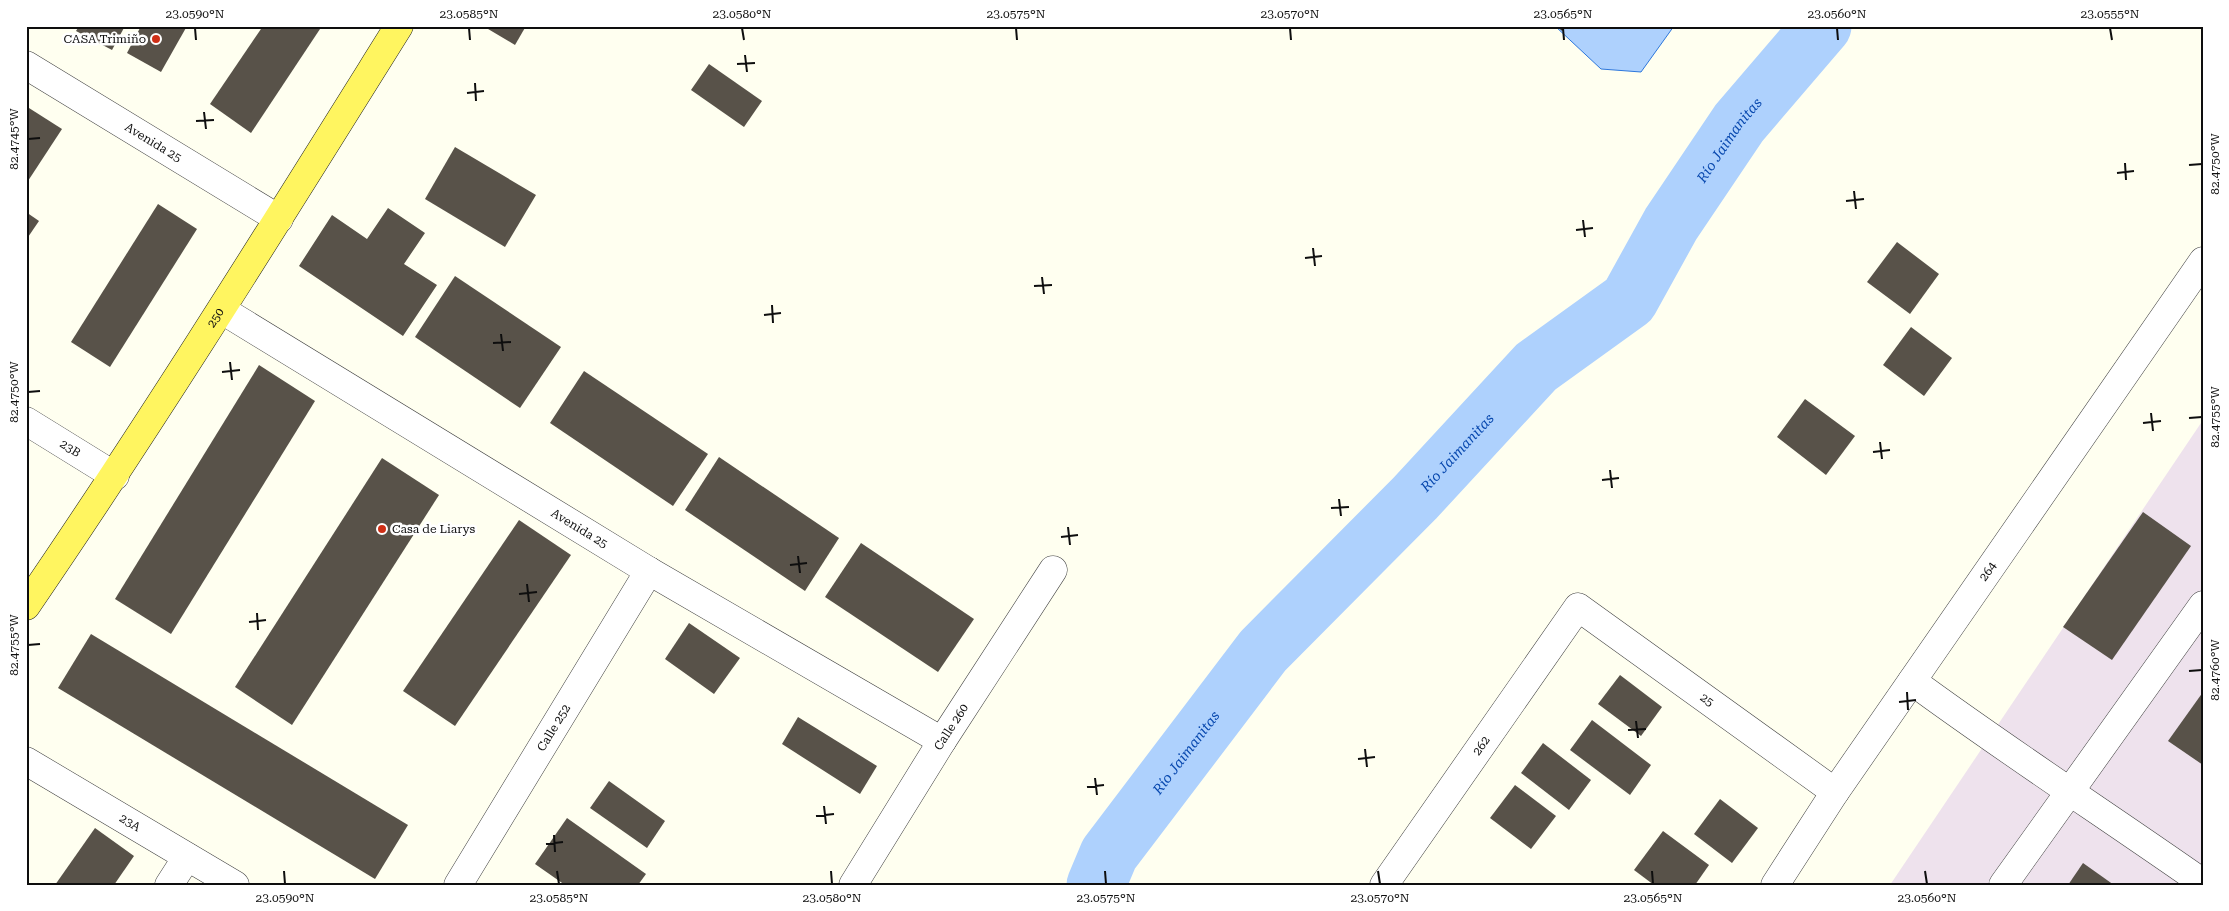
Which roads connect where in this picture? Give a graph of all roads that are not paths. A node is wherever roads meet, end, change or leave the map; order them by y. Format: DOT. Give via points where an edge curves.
graph roads {
  1 [pos="399,26"];
  2 [pos="26,66"];
  3 [pos="279,219"];
  4 [pos="2203,261"];
  5 [pos="222,310"];
  6 [pos="26,421"];
  7 [pos="115,476"];
  8 [pos="649,570"];
  9 [pos="1053,570"];
  10 [pos="2203,605"];
  11 [pos="26,606"];
  12 [pos="1578,606"];
  13 [pos="1912,681"];
  14 [pos="942,741"];
  15 [pos="26,761"];
  16 [pos="2071,791"];
  17 [pos="1835,792"];
  18 [pos="186,857"];
  19 [pos="2203,883"];
  20 [pos="169,885"];
  21 [pos="235,885"];
  22 [pos="458,885"];
  23 [pos="853,885"];
  24 [pos="1384,885"];
  25 [pos="1775,885"];
  26 [pos="2003,885"];
  1 -- 3 [label="main road, 250"];
  2 -- 3 [label="street, Avenida 25"];
  3 -- 5 [label="main road, 250"];
  4 -- 13 [label="street, 264"];
  5 -- 7 [label="main road, 250"];
  5 -- 8 [label="street, Avenida 25"];
  6 -- 7 [label="street, 23B"];
  7 -- 11 [label="main road, 250"];
  8 -- 14 [label="street, Avenida 25"];
  8 -- 22 [label="street, Calle 252"];
  9 -- 14 [label="street, Calle 260"];
  10 -- 16 [label="street"];
  12 -- 17 [label="street, 25"];
  12 -- 24 [label="street, 262"];
  13 -- 16 [label="street" via="1981,732"];
  13 -- 17 [label="street, 264"];
  14 -- 23 [label="street, Calle 260"];
  15 -- 18 [label="street, 23A"];
  16 -- 19 [label="street"];
  16 -- 26 [label="street"];
  17 -- 25 [label="street, 264"];
  18 -- 20 [label="street"];
  18 -- 21 [label="street, 23A"];
}
